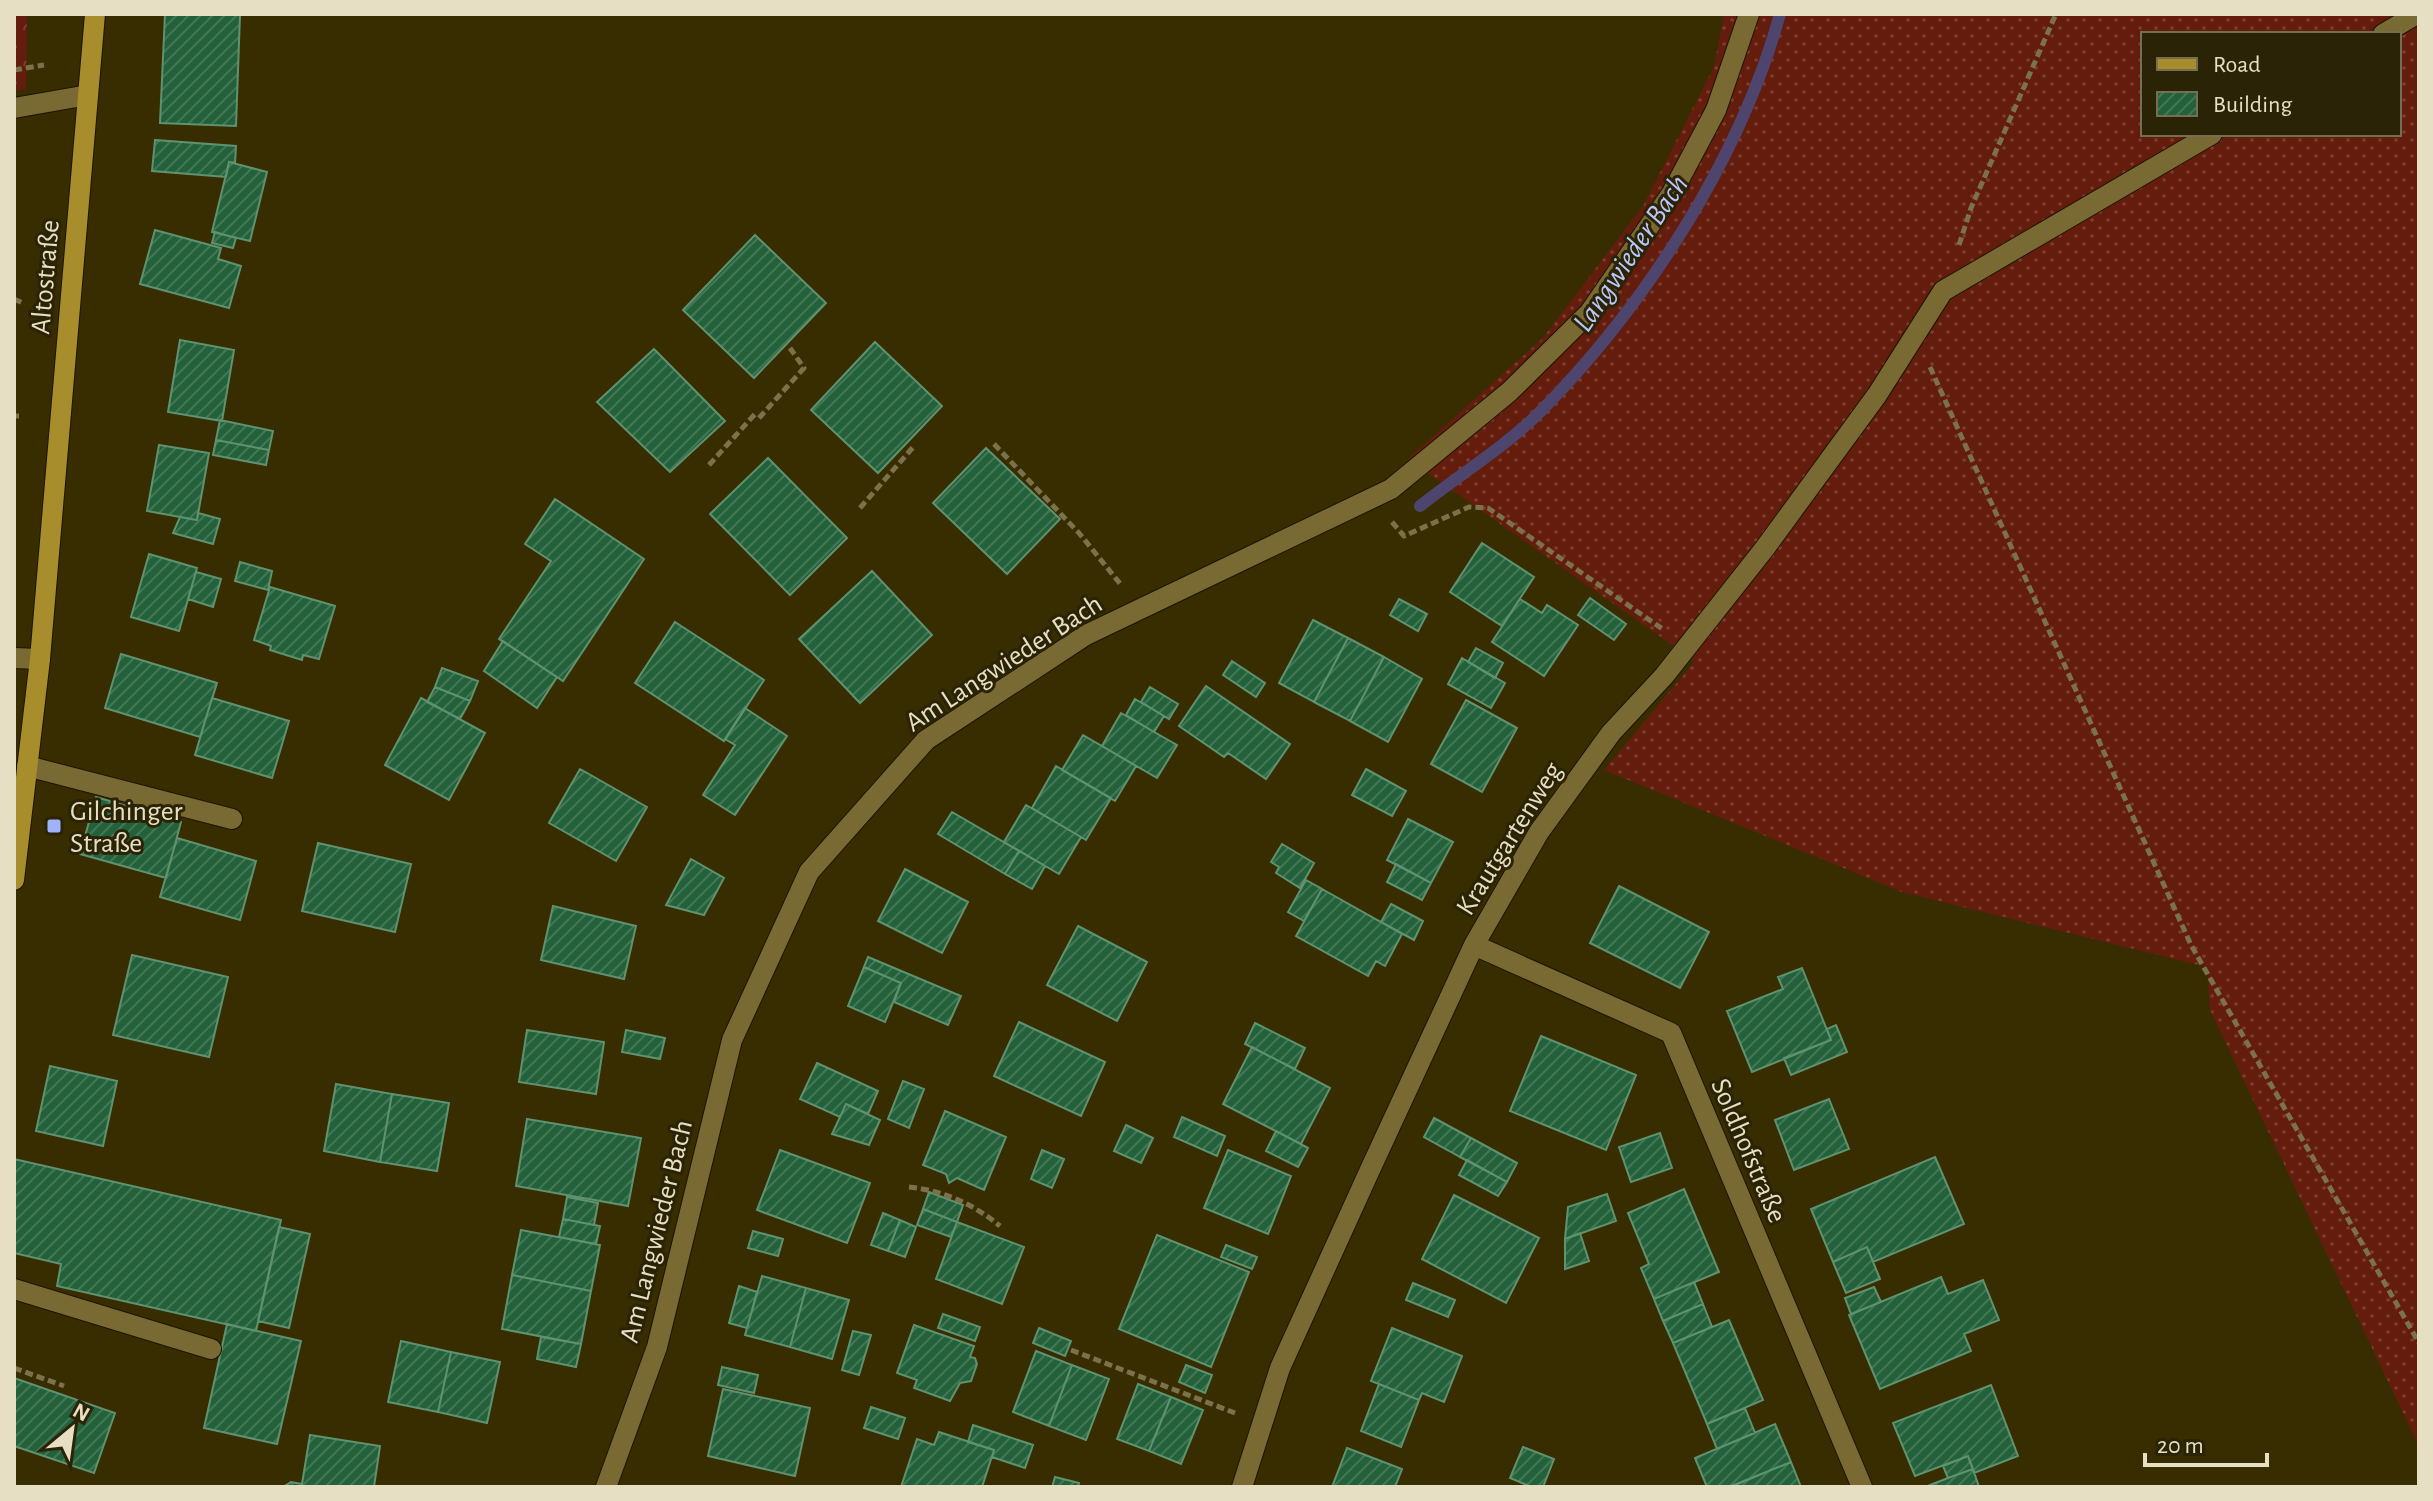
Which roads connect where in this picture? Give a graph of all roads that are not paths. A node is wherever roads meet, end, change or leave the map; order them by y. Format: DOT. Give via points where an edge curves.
graph roads {
  1 [pos="95,14"];
  2 [pos="1749,14"];
  3 [pos="2417,14"];
  4 [pos="2386,32"];
  5 [pos="88,95"];
  6 [pos="14,108"];
  7 [pos="2209,136"];
  8 [pos="14,658"];
  9 [pos="40,659"];
  10 [pos="27,766"];
  11 [pos="232,819"];
  12 [pos="14,880"];
  13 [pos="1474,945"];
  14 [pos="14,1289"];
  15 [pos="211,1349"];
  16 [pos="606,1487"];
  17 [pos="1242,1487"];
  18 [pos="1862,1487"];
  1 -- 5 [label="main road, Altostraße"];
  2 -- 16 [label="street, Am Langwieder Bach" via="1716,110 1672,193 1590,312 1509,392 1391,489 1086,635 926,740 809,872 732,1040 657,1347"];
  3 -- 4 [label="street"];
  5 -- 6 [label="street"];
  5 -- 9 [label="main road, Altostraße"];
  7 -- 13 [label="street, Krautgartenweg" via="1943,291 1917,336 1765,548 1611,733 1539,832"];
  8 -- 9 [label="street"];
  9 -- 10 [label="main road, Altostraße"];
  10 -- 11 [label="street"];
  10 -- 12 [label="main road, Altostraße"];
  13 -- 17 [label="street, Krautgartenweg" via="1280,1368"];
  13 -- 18 [label="street, Soldhofstraße" via="1671,1033"];
  14 -- 15 [label="street"];
}
